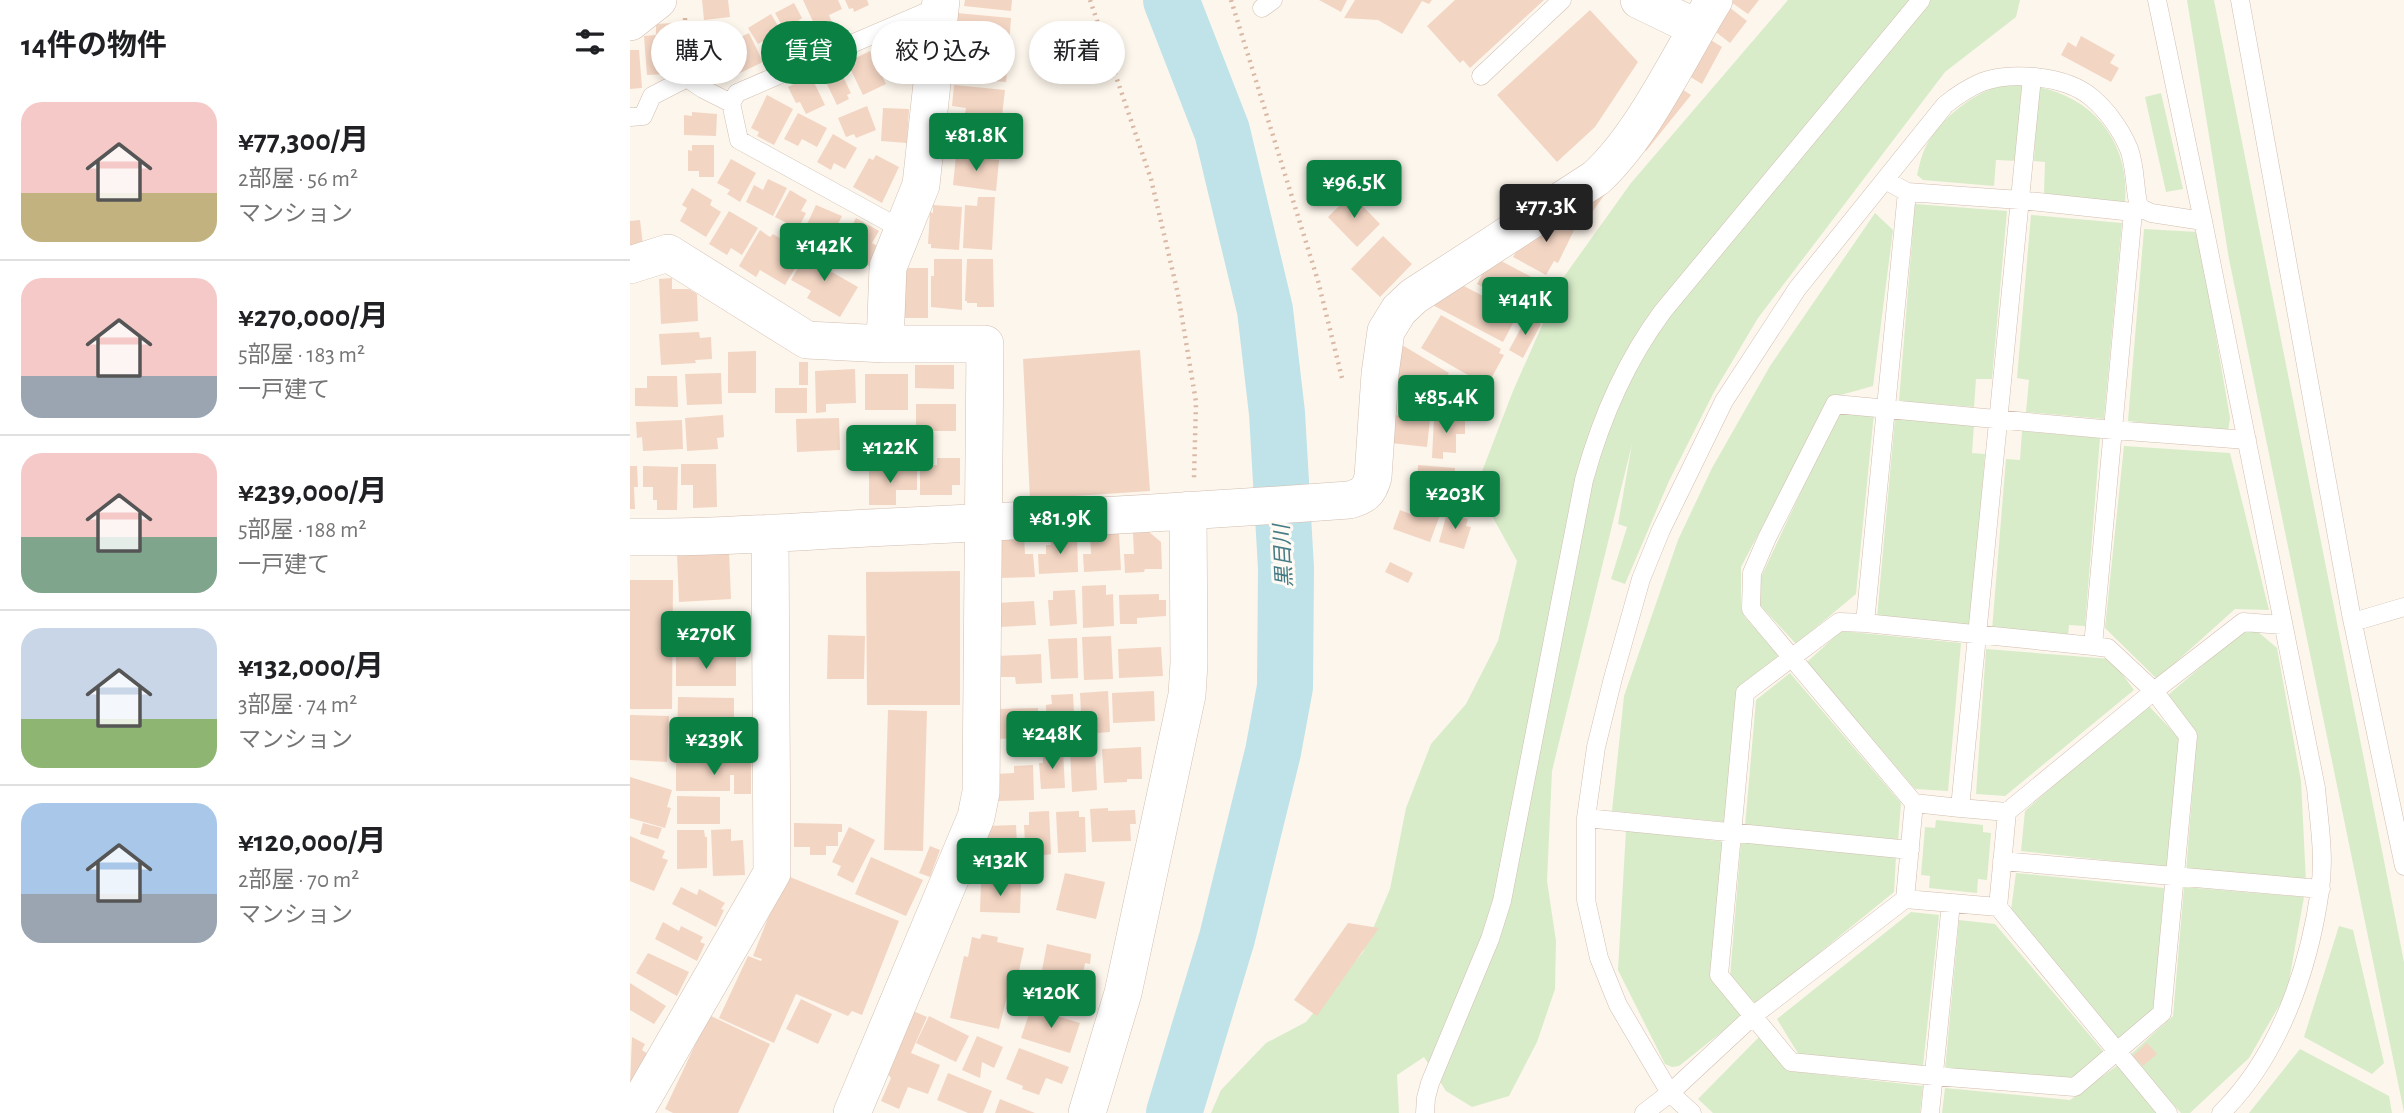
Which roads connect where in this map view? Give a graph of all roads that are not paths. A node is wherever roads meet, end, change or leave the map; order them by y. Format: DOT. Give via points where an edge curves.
graph roads {
  1 [pos="1562,0"];
  2 [pos="1639,0"];
  3 [pos="1921,0"];
  4 [pos="2157,0"];
  5 [pos="2240,0"];
  6 [pos="940,3"];
  7 [pos="672,6"];
  8 [pos="1705,14"];
  9 [pos="630,22"];
  10 [pos="1481,76"];
  11 [pos="2032,77"];
  12 [pos="731,103"];
  13 [pos="630,117"];
  14 [pos="1885,180"];
  15 [pos="1907,192"];
  16 [pos="2020,201"];
  17 [pos="2136,210"];
  18 [pos="2203,221"];
  19 [pos="903,230"];
  20 [pos="630,265"];
  21 [pos="885,344"];
  22 [pos="1885,408"];
  23 [pos="1998,419"];
  24 [pos="2113,430"];
  25 [pos="2247,440"];
  26 [pos="1196,510"];
  27 [pos="982,523"];
  28 [pos="771,533"];
  29 [pos="630,537"];
  30 [pos="2404,607"];
  31 [pos="2353,622"];
  32 [pos="1865,623"];
  33 [pos="2282,625"];
  34 [pos="1977,635"];
  35 [pos="2093,646"];
  36 [pos="1790,657"];
  37 [pos="2154,691"];
  38 [pos="1914,803"];
  39 [pos="1960,808"];
  40 [pos="2007,812"];
  41 [pos="1587,818"];
  42 [pos="1732,832"];
  43 [pos="1910,850"];
  44 [pos="2002,861"];
  45 [pos="2404,866"];
  46 [pos="2174,877"];
  47 [pos="2321,889"];
  48 [pos="1905,898"];
  49 [pos="1951,903"];
  50 [pos="1998,907"];
  51 [pos="1754,1015"];
  52 [pos="2118,1051"];
  53 [pos="1934,1076"];
  54 [pos="1670,1093"];
  55 [pos="634,1113"];
  56 [pos="852,1113"];
  57 [pos="1087,1113"];
  58 [pos="1426,1113"];
  59 [pos="1644,1113"];
  60 [pos="1692,1113"];
  61 [pos="1930,1113"];
  62 [pos="2168,1113"];
  63 [pos="2221,1113"];
  1 -- 10 [label="lane"];
  2 -- 8 [label="street"];
  3 -- 58 [label="lane" via="1663,311 1640,341 1609,403 1584,480 1502,901 1430,1083"];
  4 -- 18 [label="lane"];
  5 -- 31 [label="lane"];
  6 -- 12 [label="lane" via="737,93"];
  6 -- 19 [label="street" via="921,185"];
  7 -- 9 [label="street"];
  8 -- 26 [label="street" via="1614,162 1415,296 1390,321 1380,374 1370,490 1349,500"];
  11 -- 14 [label="lane" via="2007,77 1963,91 1945,105"];
  11 -- 16 [label="lane"];
  11 -- 17 [label="lane" via="2090,95 2112,119 2135,168"];
  12 -- 13 [label="lane" via="687,78 652,96 643,116"];
  12 -- 19 [label="lane" via="739,140"];
  14 -- 15 [label="lane"];
  14 -- 41 [label="lane" via="1797,289 1724,401 1661,530 1641,579 1613,678"];
  15 -- 16 [label="lane"];
  15 -- 22 [label="lane"];
  16 -- 17 [label="lane"];
  16 -- 23 [label="lane"];
  17 -- 18 [label="lane"];
  17 -- 24 [label="lane"];
  18 -- 25 [label="lane"];
  19 -- 21 [label="street" via="888,267"];
  20 -- 21 [label="street" via="668,253 807,340"];
  21 -- 27 [label="street" via="985,344"];
  22 -- 23 [label="lane"];
  22 -- 32 [label="lane"];
  22 -- 36 [label="lane" via="1835,404 1752,573 1751,609"];
  23 -- 24 [label="lane"];
  23 -- 34 [label="lane"];
  24 -- 25 [label="lane"];
  24 -- 35 [label="lane"];
  25 -- 33 [label="lane"];
  26 -- 27 [label="street"];
  26 -- 57 [label="street" via="1187,695 1123,993"];
  27 -- 28 [label="street"];
  27 -- 56 [label="street" via="979,805"];
  28 -- 29 [label="street"];
  28 -- 55 [label="street" via="772,873"];
  30 -- 31 [label="lane"];
  31 -- 45 [label="lane"];
  32 -- 34 [label="lane"];
  32 -- 36 [label="lane" via="1839,622"];
  33 -- 37 [label="lane" via="2243,622"];
  33 -- 47 [label="lane" via="2316,788"];
  34 -- 35 [label="lane"];
  34 -- 39 [label="lane"];
  35 -- 37 [label="lane" via="2108,648"];
  36 -- 38 [label="lane"];
  36 -- 42 [label="lane" via="1745,693"];
  37 -- 40 [label="lane"];
  37 -- 46 [label="lane" via="2188,736"];
  38 -- 39 [label="lane"];
  38 -- 43 [label="lane"];
  39 -- 40 [label="lane"];
  40 -- 44 [label="lane"];
  41 -- 42 [label="lane"];
  41 -- 54 [label="lane" via="1587,900 1599,958 1618,1004"];
  42 -- 43 [label="lane"];
  42 -- 51 [label="lane" via="1719,975"];
  43 -- 48 [label="lane"];
  44 -- 46 [label="lane"];
  44 -- 50 [label="lane"];
  46 -- 47 [label="lane"];
  46 -- 52 [label="lane" via="2162,1013"];
  47 -- 63 [label="lane" via="2290,1009 2255,1072"];
  48 -- 49 [label="lane"];
  48 -- 51 [label="lane"];
  49 -- 50 [label="lane"];
  49 -- 53 [label="lane"];
  50 -- 52 [label="lane"];
  51 -- 53 [label="lane" via="1791,1062"];
  51 -- 54 [label="lane"];
  52 -- 53 [label="lane" via="2075,1087"];
  52 -- 62 [label="lane"];
  53 -- 61 [label="lane"];
  54 -- 59 [label="lane"];
  54 -- 60 [label="lane"];
}
